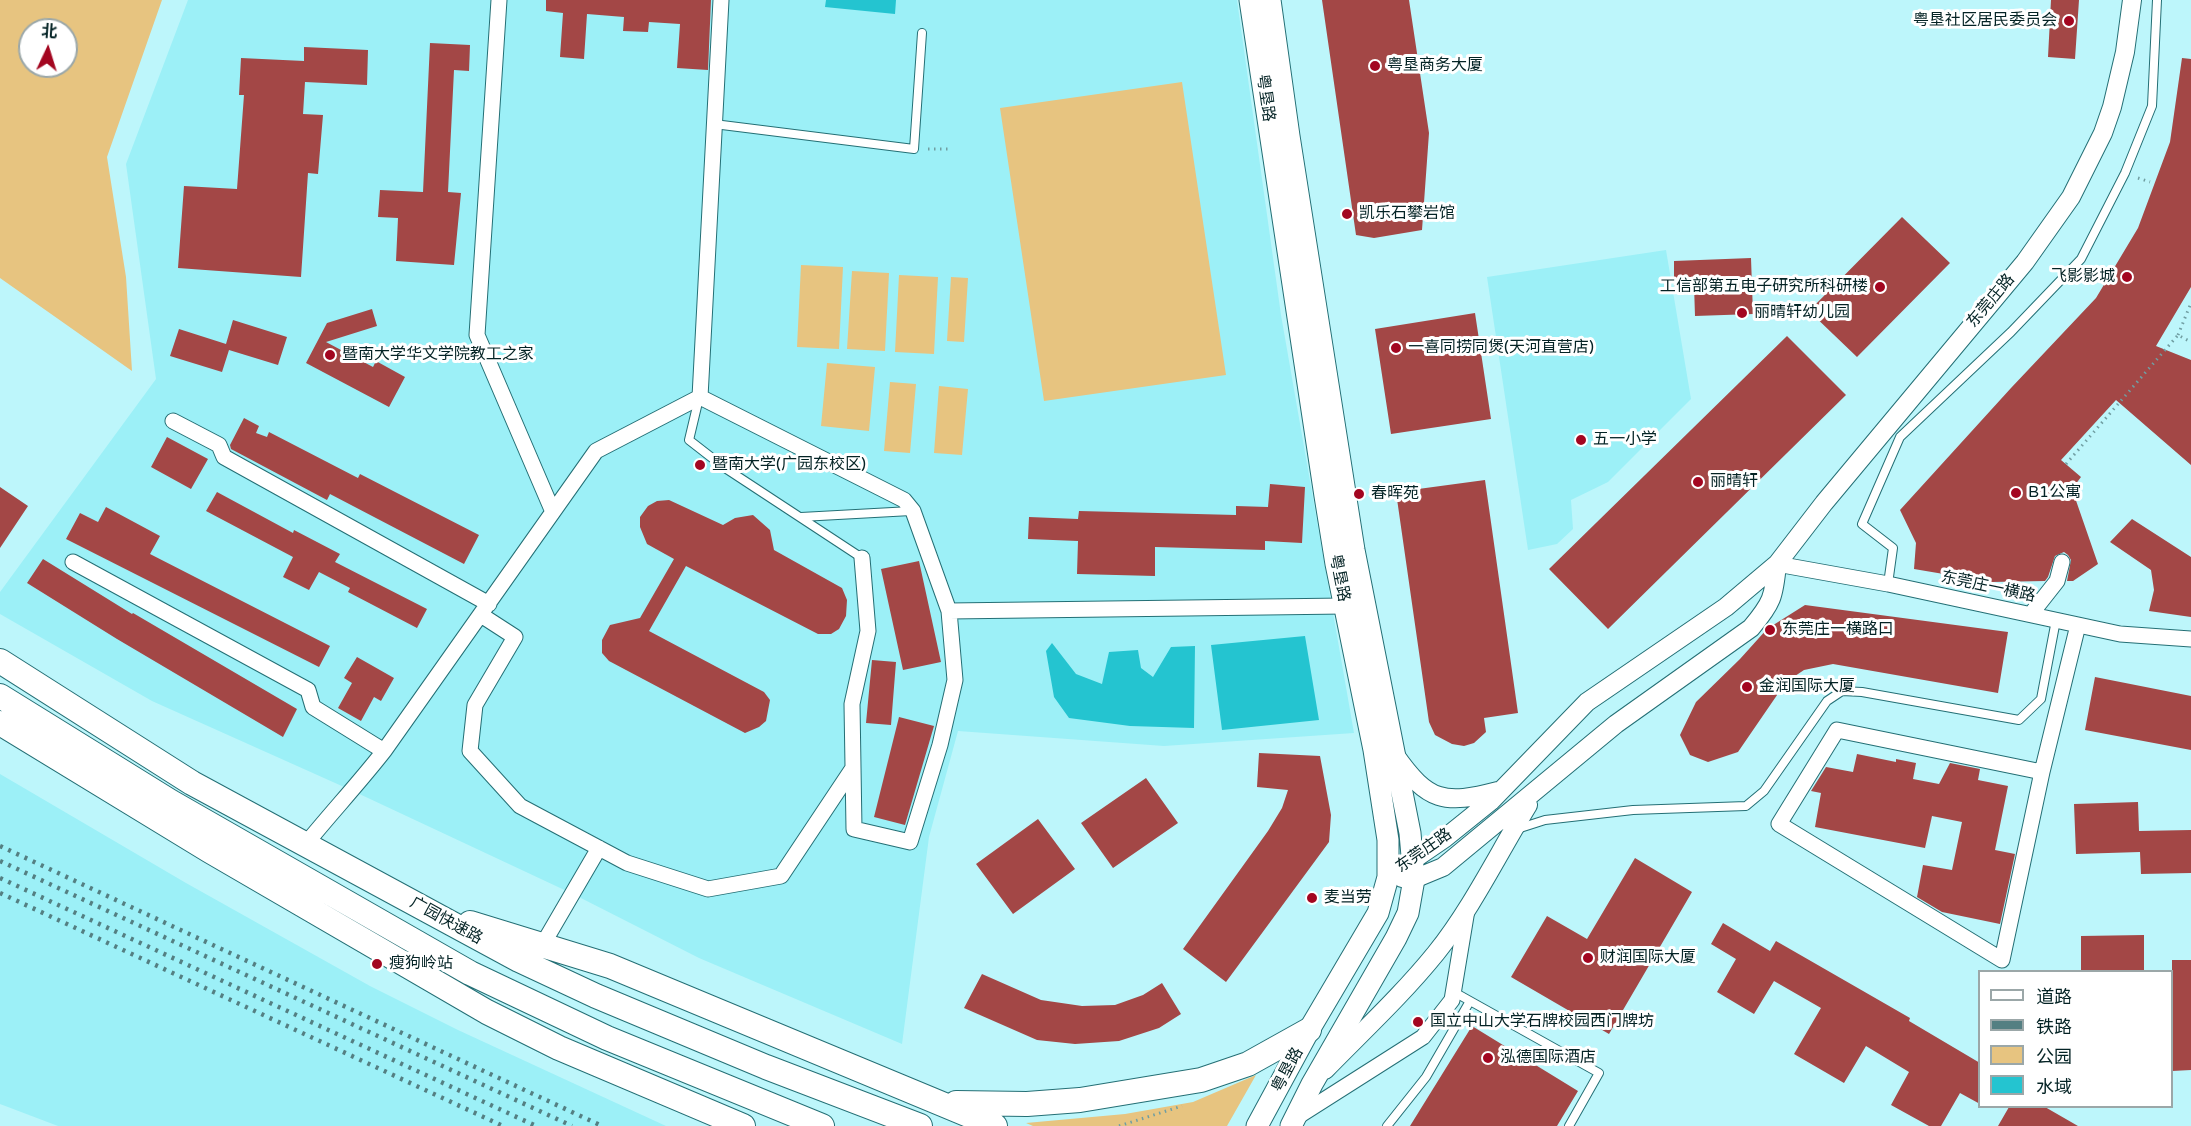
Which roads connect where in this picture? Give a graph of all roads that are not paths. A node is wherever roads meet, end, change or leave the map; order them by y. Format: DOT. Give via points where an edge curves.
graph roads {
  1 [pos="499,0"];
  2 [pos="721,0"];
  3 [pos="1250,0"];
  4 [pos="1270,0"];
  5 [pos="2132,0"];
  6 [pos="2157,0"];
  7 [pos="922,33"];
  8 [pos="714,124"];
  9 [pos="699,397"];
  10 [pos="173,421"];
  11 [pos="913,511"];
  12 [pos="553,512"];
  13 [pos="800,517"];
  14 [pos="862,558"];
  15 [pos="73,562"];
  16 [pos="2062,562"];
  17 [pos="1777,564"];
  18 [pos="1888,584"];
  19 [pos="1345,606"];
  20 [pos="485,609"];
  21 [pos="949,611"];
  22 [pos="2031,614"];
  23 [pos="2056,620"];
  24 [pos="2078,625"];
  25 [pos="2191,639"];
  26 [pos="0,661"];
  27 [pos="0,696"];
  28 [pos="0,723"];
  29 [pos="384,751"];
  30 [pos="1395,755"];
  31 [pos="853,768"];
  32 [pos="78,772"];
  33 [pos="2042,772"];
  34 [pos="1503,790"];
  35 [pos="1537,791"];
  36 [pos="1512,830"];
  37 [pos="306,845"];
  38 [pos="598,848"];
  39 [pos="1414,869"];
  40 [pos="1388,877"];
  41 [pos="324,891"];
  42 [pos="424,909"];
  43 [pos="1467,909"];
  44 [pos="543,944"];
  45 [pos="1454,992"];
  46 [pos="1470,1001"];
  47 [pos="1310,1030"];
  48 [pos="1312,1084"];
  49 [pos="938,1102"];
  50 [pos="1293,1123"];
  51 [pos="743,1126"];
  52 [pos="822,1126"];
  53 [pos="920,1126"];
  54 [pos="995,1126"];
  55 [pos="1257,1126"];
  56 [pos="1388,1126"];
  57 [pos="1569,1126"];
  1 -- 12 [label="street" via="477,335"];
  2 -- 8 [label="street"];
  3 -- 19 [label="main road, 粤垦路" via="1310,405"];
  4 -- 30 [label="main road, 粤垦路" via="1354,550"];
  5 -- 17 [label="street, 东莞庄路" via="2126,52 2112,107 2071,198 2025,262"];
  6 -- 18 [label="lane" via="2152,106 2125,173 2081,259 1900,437 1862,524 1893,548"];
  7 -- 8 [label="lane" via="914,149"];
  8 -- 9 [label="street"];
  9 -- 11 [label="street" via="903,500"];
  9 -- 12 [label="street" via="596,451"];
  9 -- 13 [label="lane" via="689,440"];
  10 -- 20 [label="street" via="219,445 224,457"];
  11 -- 13 [label="lane"];
  11 -- 21 [label="street"];
  12 -- 20 [label="street"];
  13 -- 14 [label="lane"];
  14 -- 31 [label="street" via="868,631 852,704"];
  15 -- 29 [label="street" via="308,690 313,707"];
  16 -- 22 [label="street" via="2056,581"];
  17 -- 18 [label="street, 东莞庄一横路"];
  17 -- 34 [label="street, 东莞庄路" via="1726,607 1587,702"];
  17 -- 35 [label="street, 东莞庄路" via="1775,592 1751,628 1616,724"];
  18 -- 22 [label="street, 东莞庄一横路"];
  19 -- 21 [label="street"];
  19 -- 40 [label="main road, 粤垦路" via="1374,750 1388,840"];
  20 -- 29 [label="street"];
  20 -- 38 [label="street" via="515,637 475,705 470,751 520,806"];
  21 -- 31 [label="street" via="955,680 910,842 854,829"];
  22 -- 23 [label="street, 东莞庄一横路"];
  23 -- 24 [label="street, 东莞庄一横路"];
  23 -- 36 [label="lane" via="2041,699 2019,720 1842,691 1827,701 1764,791 1746,806 1633,810 1545,820"];
  24 -- 25 [label="street, 东莞庄一横路" via="2120,634"];
  24 -- 33 [label="street"];
  26 -- 37 [label="highway" via="192,783"];
  27 -- 41 [label="highway, 广园快速路"];
  28 -- 32 [label="highway"];
  29 -- 37 [label="street"];
  30 -- 34 [label="street" via="1420,785 1437,796 1464,800"];
  30 -- 39 [label="main road, 粤垦路"];
  31 -- 38 [label="street" via="781,876 708,889 627,864"];
  32 -- 41 [label="highway"];
  32 -- 51 [label="highway" via="487,1012 559,1048"];
  33 -- 33 [label="street" via="1837,730 1779,824 2002,960"];
  34 -- 39 [label="street, 东莞庄路"];
  35 -- 36 [label="street"];
  35 -- 39 [label="street, 东莞庄路" via="1443,867"];
  36 -- 43 [label="street"];
  37 -- 42 [label="highway"];
  38 -- 44 [label="street"];
  39 -- 40 [label="street, 东莞庄路"];
  39 -- 48 [label="main road, 粤垦路" via="1408,912 1396,938"];
  40 -- 47 [label="main road, 粤垦路" via="1378,913"];
  41 -- 52 [label="highway, 广园快速路" via="503,990 607,1038"];
  42 -- 44 [label="highway"];
  42 -- 53 [label="highway, 广园快速路" via="596,996"];
  43 -- 45 [label="street"];
  43 -- 48 [label="street" via="1404,991"];
  44 -- 49 [label="highway" via="610,966"];
  45 -- 46 [label="lane"];
  45 -- 50 [label="street" via="1423,1037"];
  46 -- 56 [label="lane" via="1426,1077"];
  46 -- 57 [label="lane" via="1599,1073"];
  47 -- 49 [label="highway" via="1248,1064 1201,1080 1080,1100 1006,1105"];
  47 -- 55 [label="main road, 粤垦路"];
  48 -- 50 [label="main road, 粤垦路"];
  49 -- 54 [label="highway"];
}
